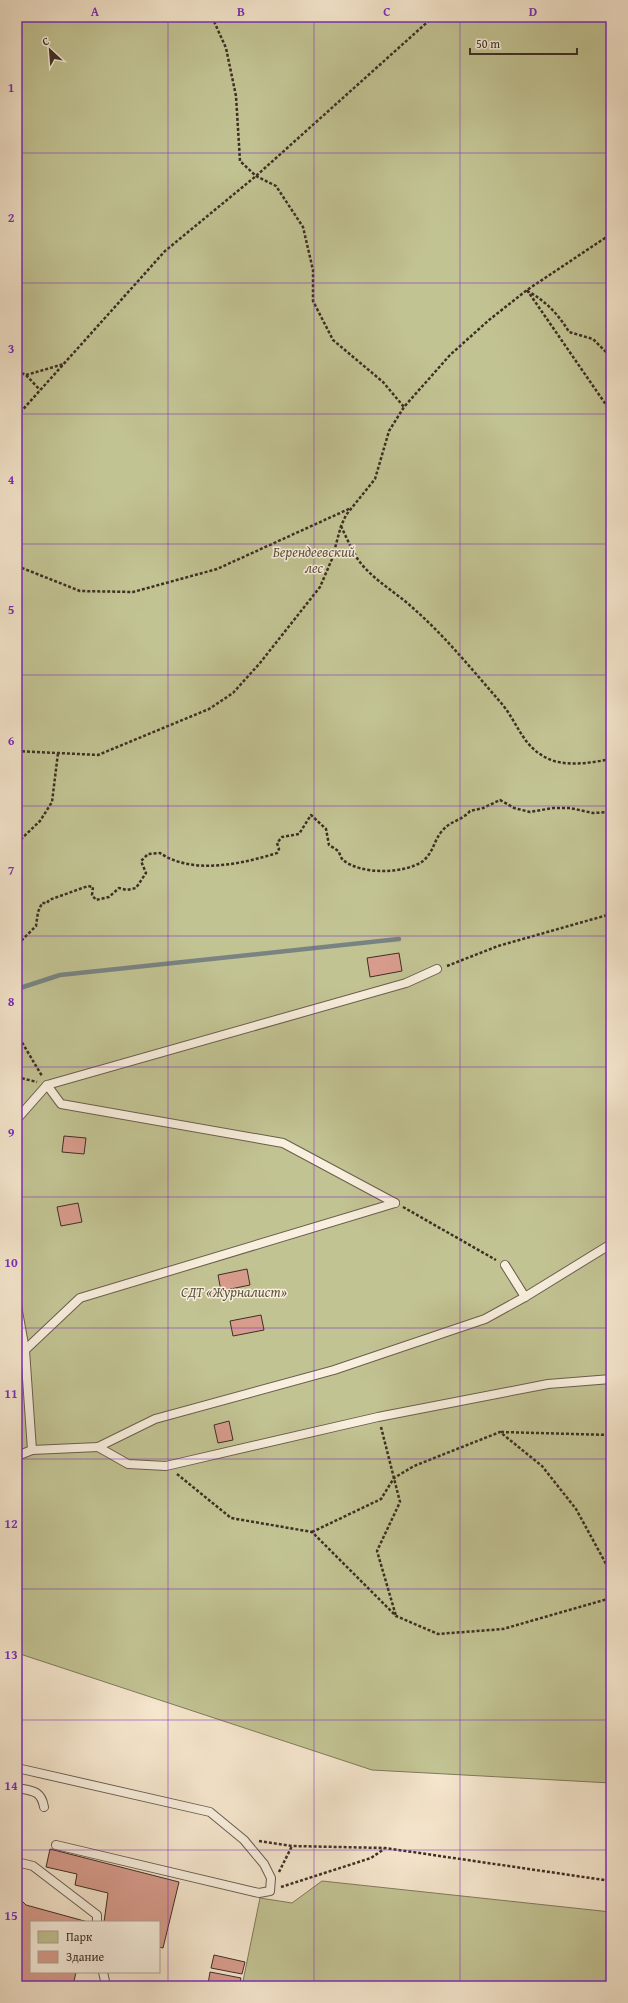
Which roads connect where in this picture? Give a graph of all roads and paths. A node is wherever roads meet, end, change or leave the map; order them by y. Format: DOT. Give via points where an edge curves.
graph roads {
  1 [pos="212,17"];
  2 [pos="433,17"];
  3 [pos="256,176"];
  4 [pos="611,234"];
  5 [pos="527,290"];
  6 [pos="611,358"];
  7 [pos="65,364"];
  8 [pos="17,371"];
  9 [pos="26,375"];
  10 [pos="40,390"];
  11 [pos="404,407"];
  12 [pos="611,412"];
  13 [pos="17,416"];
  14 [pos="352,508"];
  15 [pos="340,526"];
  16 [pos="17,566"];
  17 [pos="17,751"];
  18 [pos="58,753"];
  19 [pos="611,759"];
  20 [pos="611,812"];
  21 [pos="17,843"];
  22 [pos="611,914"];
  23 [pos="17,937"];
  24 [pos="437,969"];
  25 [pos="17,1034"];
  26 [pos="17,1077"];
  27 [pos="47,1085"];
  28 [pos="17,1119"];
  29 [pos="395,1203"];
  30 [pos="611,1244"];
  31 [pos="506,1265"];
  32 [pos="525,1297"];
  33 [pos="17,1306"];
  34 [pos="25,1350"];
  35 [pos="611,1379"];
  36 [pos="378,1417"];
  37 [pos="500,1432"];
  38 [pos="611,1435"];
  39 [pos="98,1448"];
  40 [pos="32,1450"];
  41 [pos="17,1456"];
  42 [pos="166,1466"];
  43 [pos="394,1478"];
  44 [pos="312,1532"];
  45 [pos="611,1573"];
  46 [pos="611,1598"];
  47 [pos="396,1616"];
  48 [pos="17,1768"];
  49 [pos="17,1788"];
  50 [pos="44,1807"];
  51 [pos="244,1840"];
  52 [pos="56,1845"];
  53 [pos="292,1846"];
  54 [pos="385,1848"];
  55 [pos="17,1862"];
  56 [pos="611,1881"];
  57 [pos="270,1891"];
  58 [pos="98,1921"];
  59 [pos="103,1973"];
  60 [pos="104,1981"];
  1 -- 3 [label="path" via="226,48 236,96 240,161"];
  2 -- 3 [label="path"];
  3 -- 7 [label="path" via="165,251"];
  3 -- 11 [label="path" via="276,186 303,227 313,270 313,301 333,340 382,382"];
  4 -- 5 [label="path"];
  5 -- 6 [label="path" via="539,296 562,320 569,332 593,339"];
  5 -- 11 [label="path" via="450,355"];
  5 -- 12 [label="path"];
  7 -- 9 [label="path"];
  7 -- 10 [label="path"];
  8 -- 9 [label="path"];
  9 -- 10 [label="path"];
  10 -- 13 [label="path"];
  11 -- 14 [label="path" via="389,431 375,479"];
  14 -- 15 [label="path"];
  14 -- 16 [label="path" via="217,569 134,592 80,591"];
  15 -- 18 [label="path" via="332,559 320,588 233,693 209,709 98,755"];
  15 -- 19 [label="path" via="357,559 444,638 504,706 528,746 543,757 556,761 585,764"];
  17 -- 18 [label="path"];
  18 -- 21 [label="path" via="52,802 40,821"];
  20 -- 23 [label="path" via="593,813 570,808 553,808 530,812 514,808 500,800 470,810 465,817 442,830 434,848 422,861 404,869 378,871 362,869 343,860 329,845 326,829 311,815 299,834 282,837 277,843 277,853 266,856 224,865 193,865 169,859 160,853 148,854 142,861 146,873 136,888 119,888 109,896 96,900 92,895 92,887 88,886 49,900 42,903 36,926 22,940"];
  22 -- 24 [label="path" via="498,946"];
  24 -- 27 [label="lane" via="406,983"];
  25 -- 27 [label="path"];
  26 -- 27 [label="path"];
  27 -- 28 [label="lane"];
  27 -- 29 [label="lane" via="61,1104 283,1143"];
  29 -- 31 [label="path"];
  29 -- 34 [label="lane" via="80,1298"];
  30 -- 32 [label="lane"];
  31 -- 32 [label="lane"];
  32 -- 39 [label="lane" via="485,1319 334,1370 155,1419"];
  33 -- 34 [label="lane"];
  34 -- 40 [label="lane"];
  35 -- 36 [label="lane" via="548,1384"];
  36 -- 42 [label="lane"];
  36 -- 43 [label="path"];
  37 -- 38 [label="path"];
  37 -- 43 [label="path" via="414,1466"];
  37 -- 45 [label="path" via="542,1466 576,1509"];
  39 -- 40 [label="lane"];
  39 -- 42 [label="lane" via="128,1464"];
  40 -- 41 [label="lane"];
  42 -- 44 [label="path" via="231,1518"];
  43 -- 44 [label="path" via="381,1499"];
  43 -- 47 [label="path" via="400,1502 377,1551"];
  44 -- 47 [label="path"];
  46 -- 47 [label="path" via="503,1629 438,1634"];
  48 -- 51 [label="lane" via="210,1812"];
  49 -- 50 [label="lane" via="36,1792 42,1798"];
  51 -- 53 [label="path"];
  51 -- 57 [label="lane" via="264,1864 271,1878"];
  52 -- 57 [label="lane" via="259,1893"];
  53 -- 54 [label="path"];
  53 -- 57 [label="path"];
  54 -- 56 [label="path"];
  54 -- 57 [label="path" via="371,1858"];
  55 -- 58 [label="lane" via="33,1866 97,1915"];
  59 -- 60 [label="lane"];
}
